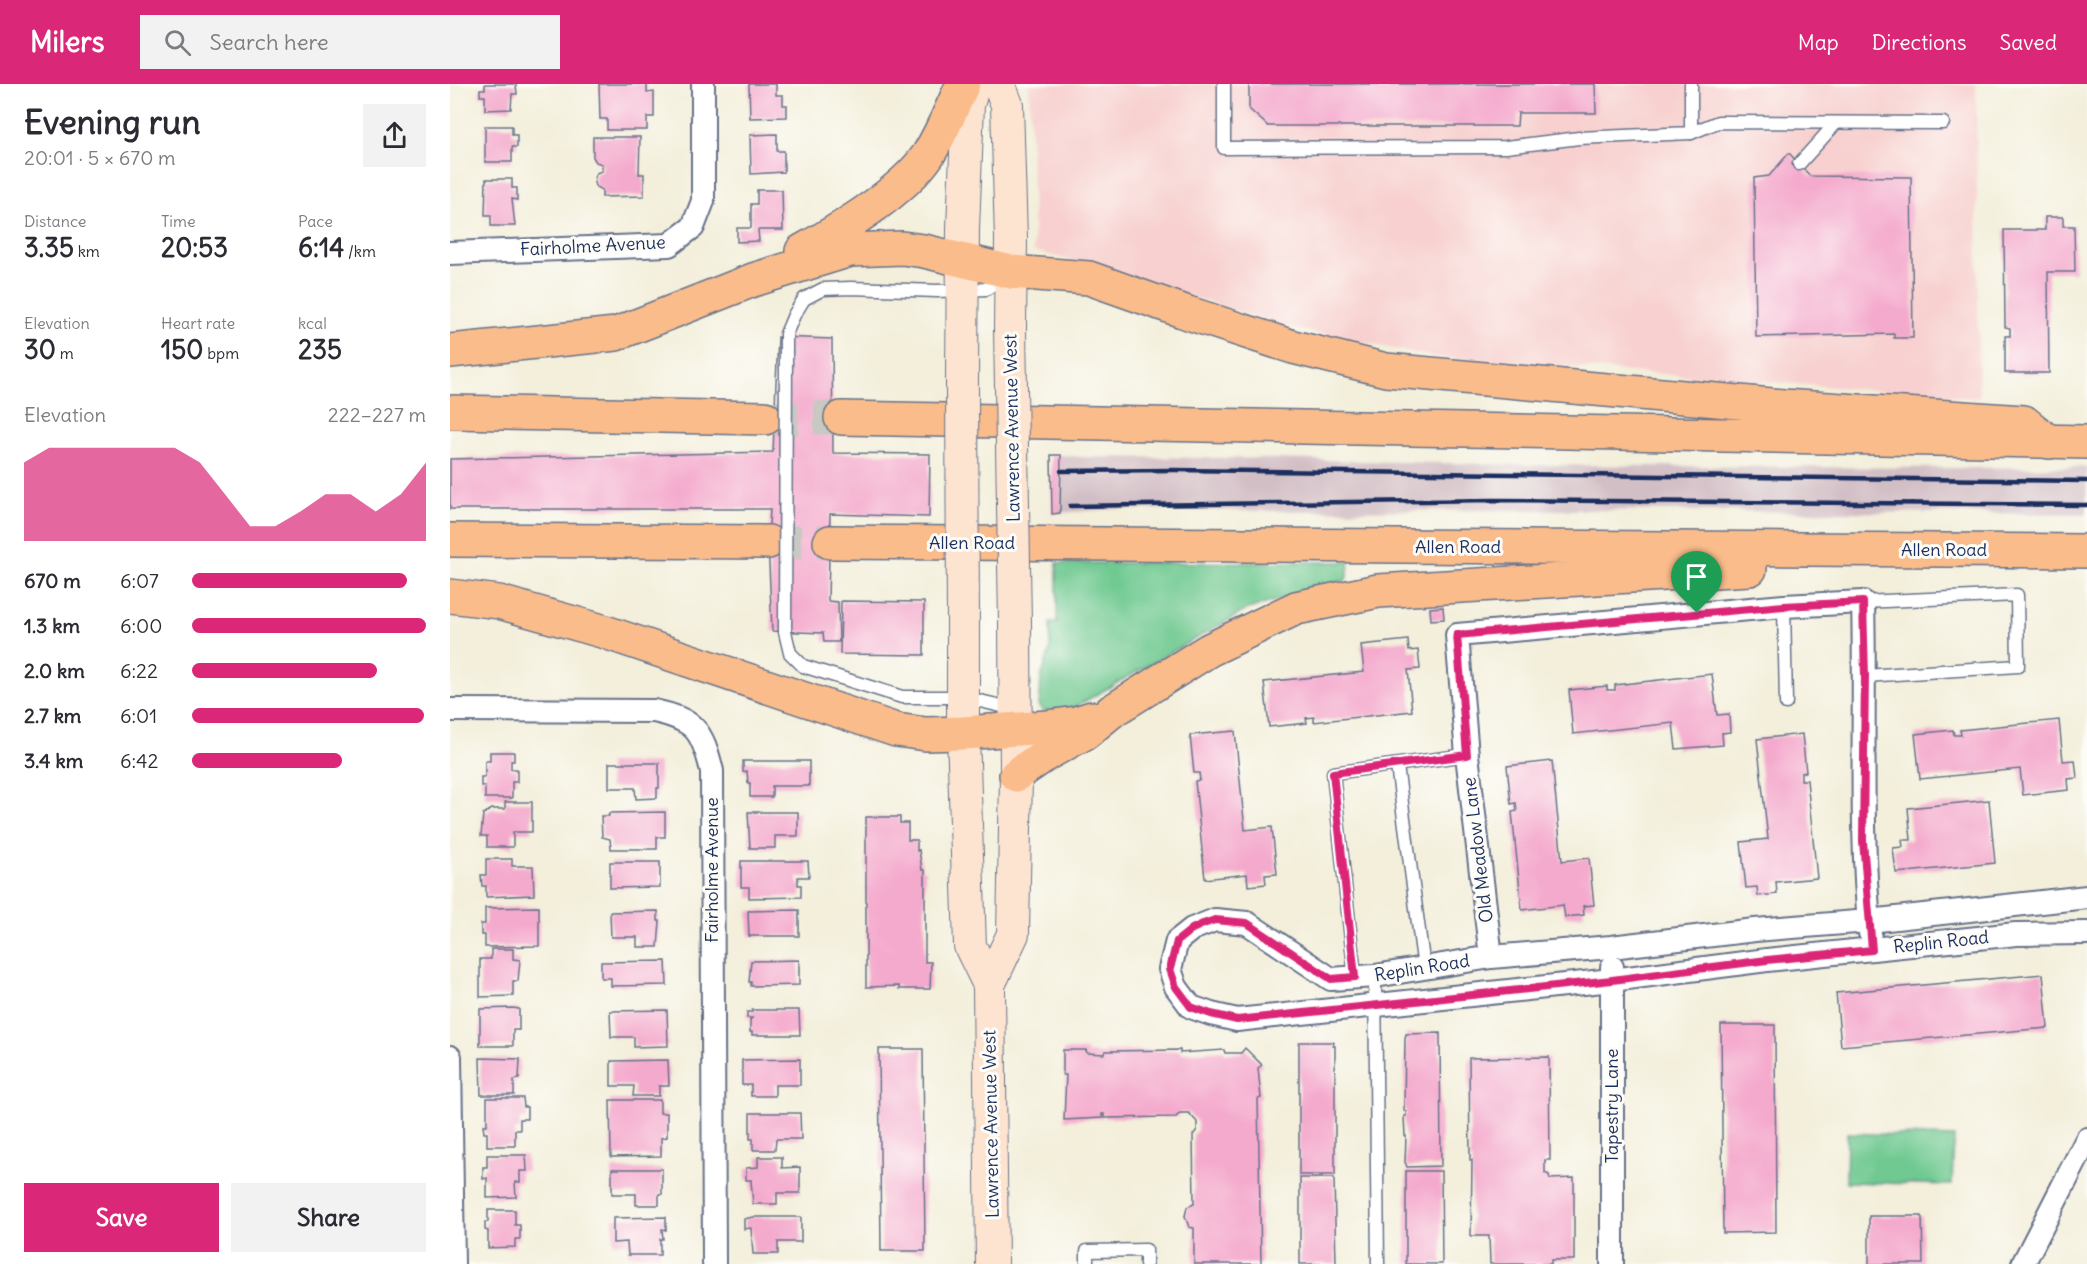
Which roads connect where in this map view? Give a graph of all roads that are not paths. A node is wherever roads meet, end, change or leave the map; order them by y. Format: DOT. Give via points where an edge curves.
graph roads {
  1 [pos="703,84"];
  2 [pos="963,84"];
  3 [pos="974,84"];
  4 [pos="999,84"];
  5 [pos="1224,84"];
  6 [pos="1691,84"];
  7 [pos="1836,123"];
  8 [pos="1943,123"];
  9 [pos="1691,133"];
  10 [pos="1799,164"];
  11 [pos="450,253"];
  12 [pos="1011,272"];
  13 [pos="963,276"];
  14 [pos="753,280"];
  15 [pos="450,351"];
  16 [pos="450,412"];
  17 [pos="765,418"];
  18 [pos="841,418"];
  19 [pos="2049,442"];
  20 [pos="2087,442"];
  21 [pos="450,540"];
  22 [pos="768,542"];
  23 [pos="830,542"];
  24 [pos="2051,551"];
  25 [pos="2087,551"];
  26 [pos="450,596"];
  27 [pos="1863,602"];
  28 [pos="1784,606"];
  29 [pos="1865,676"];
  30 [pos="963,697"];
  31 [pos="1786,703"];
  32 [pos="450,710"];
  33 [pos="1112,711"];
  34 [pos="1015,719"];
  35 [pos="963,733"];
  36 [pos="1467,755"];
  37 [pos="1397,766"];
  38 [pos="1016,775"];
  39 [pos="2087,897"];
  40 [pos="1869,921"];
  41 [pos="2087,933"];
  42 [pos="1611,947"];
  43 [pos="1872,950"];
  44 [pos="1491,957"];
  45 [pos="1424,968"];
  46 [pos="1365,976"];
  47 [pos="1612,980"];
  48 [pos="989,985"];
  49 [pos="1375,1006"];
  50 [pos="450,1057"];
  51 [pos="2087,1139"];
  52 [pos="453,1264"];
  53 [pos="714,1264"];
  54 [pos="992,1264"];
  55 [pos="1087,1264"];
  56 [pos="1146,1264"];
  57 [pos="1378,1264"];
  58 [pos="1612,1264"];
  59 [pos="2024,1264"];
  1 -- 11 [label="street, Fairholme Avenue" via="703,201 693,227 669,245"];
  2 -- 14 [label="highway" via="927,156 900,184 844,226"];
  3 -- 13 [label="main road, Lawrence Avenue West" via="969,105"];
  4 -- 12 [label="main road, Lawrence Avenue West" via="1007,105"];
  5 -- 9 [label="lane" via="1224,148 1506,147 1579,138"];
  6 -- 9 [label="lane"];
  7 -- 8 [label="lane"];
  7 -- 9 [label="lane" via="1718,122"];
  7 -- 10 [label="lane"];
  12 -- 13 [label="highway"];
  12 -- 19 [label="highway" via="1089,279 1293,347 1386,370 1784,406 2024,422"];
  12 -- 34 [label="main road, Lawrence Avenue West, bridge"];
  13 -- 14 [label="highway" via="924,251 902,248 850,250"];
  13 -- 30 [label="main road, Lawrence Avenue West, bridge"];
  13 -- 30 [label="lane, bridge" via="937,291 823,290 804,299 794,315 786,334 785,632 790,654 803,666 902,698"];
  14 -- 15 [label="highway" via="616,334"];
  16 -- 17 [label="highway"];
  18 -- 19 [label="highway"];
  19 -- 20 [label="highway"];
  21 -- 22 [label="highway"];
  23 -- 24 [label="highway, Allen Road"];
  24 -- 25 [label="highway, Allen Road"];
  24 -- 33 [label="highway" via="1378,591 1296,608 1209,650"];
  26 -- 35 [label="highway" via="500,602 602,631 896,729 926,734"];
  27 -- 28 [label="street, Old Meadow Lane"];
  27 -- 29 [label="street"];
  27 -- 29 [label="lane" via="2017,595 2018,666"];
  28 -- 31 [label="lane"];
  28 -- 36 [label="street, Old Meadow Lane" via="1457,635"];
  29 -- 40 [label="street" via="1863,841"];
  30 -- 34 [label="lane"];
  30 -- 35 [label="main road, Lawrence Avenue West"];
  32 -- 53 [label="street, Fairholme Avenue" via="654,711 678,717 695,728 706,746 712,771"];
  33 -- 34 [label="highway" via="1076,723"];
  33 -- 38 [label="highway" via="1085,733"];
  34 -- 35 [label="highway"];
  34 -- 38 [label="main road, Lawrence Avenue West"];
  35 -- 48 [label="main road, Lawrence Avenue West" via="970,946"];
  36 -- 37 [label="lane"];
  36 -- 44 [label="street, Old Meadow Lane"];
  37 -- 45 [label="lane"];
  37 -- 46 [label="lane" via="1333,773"];
  38 -- 48 [label="main road, Lawrence Avenue West" via="1013,934"];
  39 -- 40 [label="street, Replin Road"];
  40 -- 42 [label="street, Replin Road"];
  40 -- 43 [label="street"];
  41 -- 43 [label="street, Replin Road" via="2016,934"];
  42 -- 44 [label="street, Replin Road"];
  42 -- 47 [label="street, Tapestry Lane"];
  43 -- 47 [label="street, Replin Road"];
  44 -- 45 [label="street, Replin Road"];
  45 -- 46 [label="street, Replin Road"];
  46 -- 49 [label="lane"];
  46 -- 49 [label="street, Replin Road" via="1331,979 1247,923 1215,920 1192,929 1177,941 1170,969 1176,987 1191,1007 1237,1020"];
  47 -- 49 [label="street, Replin Road"];
  47 -- 58 [label="street, Tapestry Lane"];
  48 -- 54 [label="main road, Lawrence Avenue West"];
  49 -- 57 [label="lane"];
  50 -- 52 [label="street"];
  51 -- 59 [label="street"];
  55 -- 56 [label="lane" via="1087,1251 1146,1250"];
}
